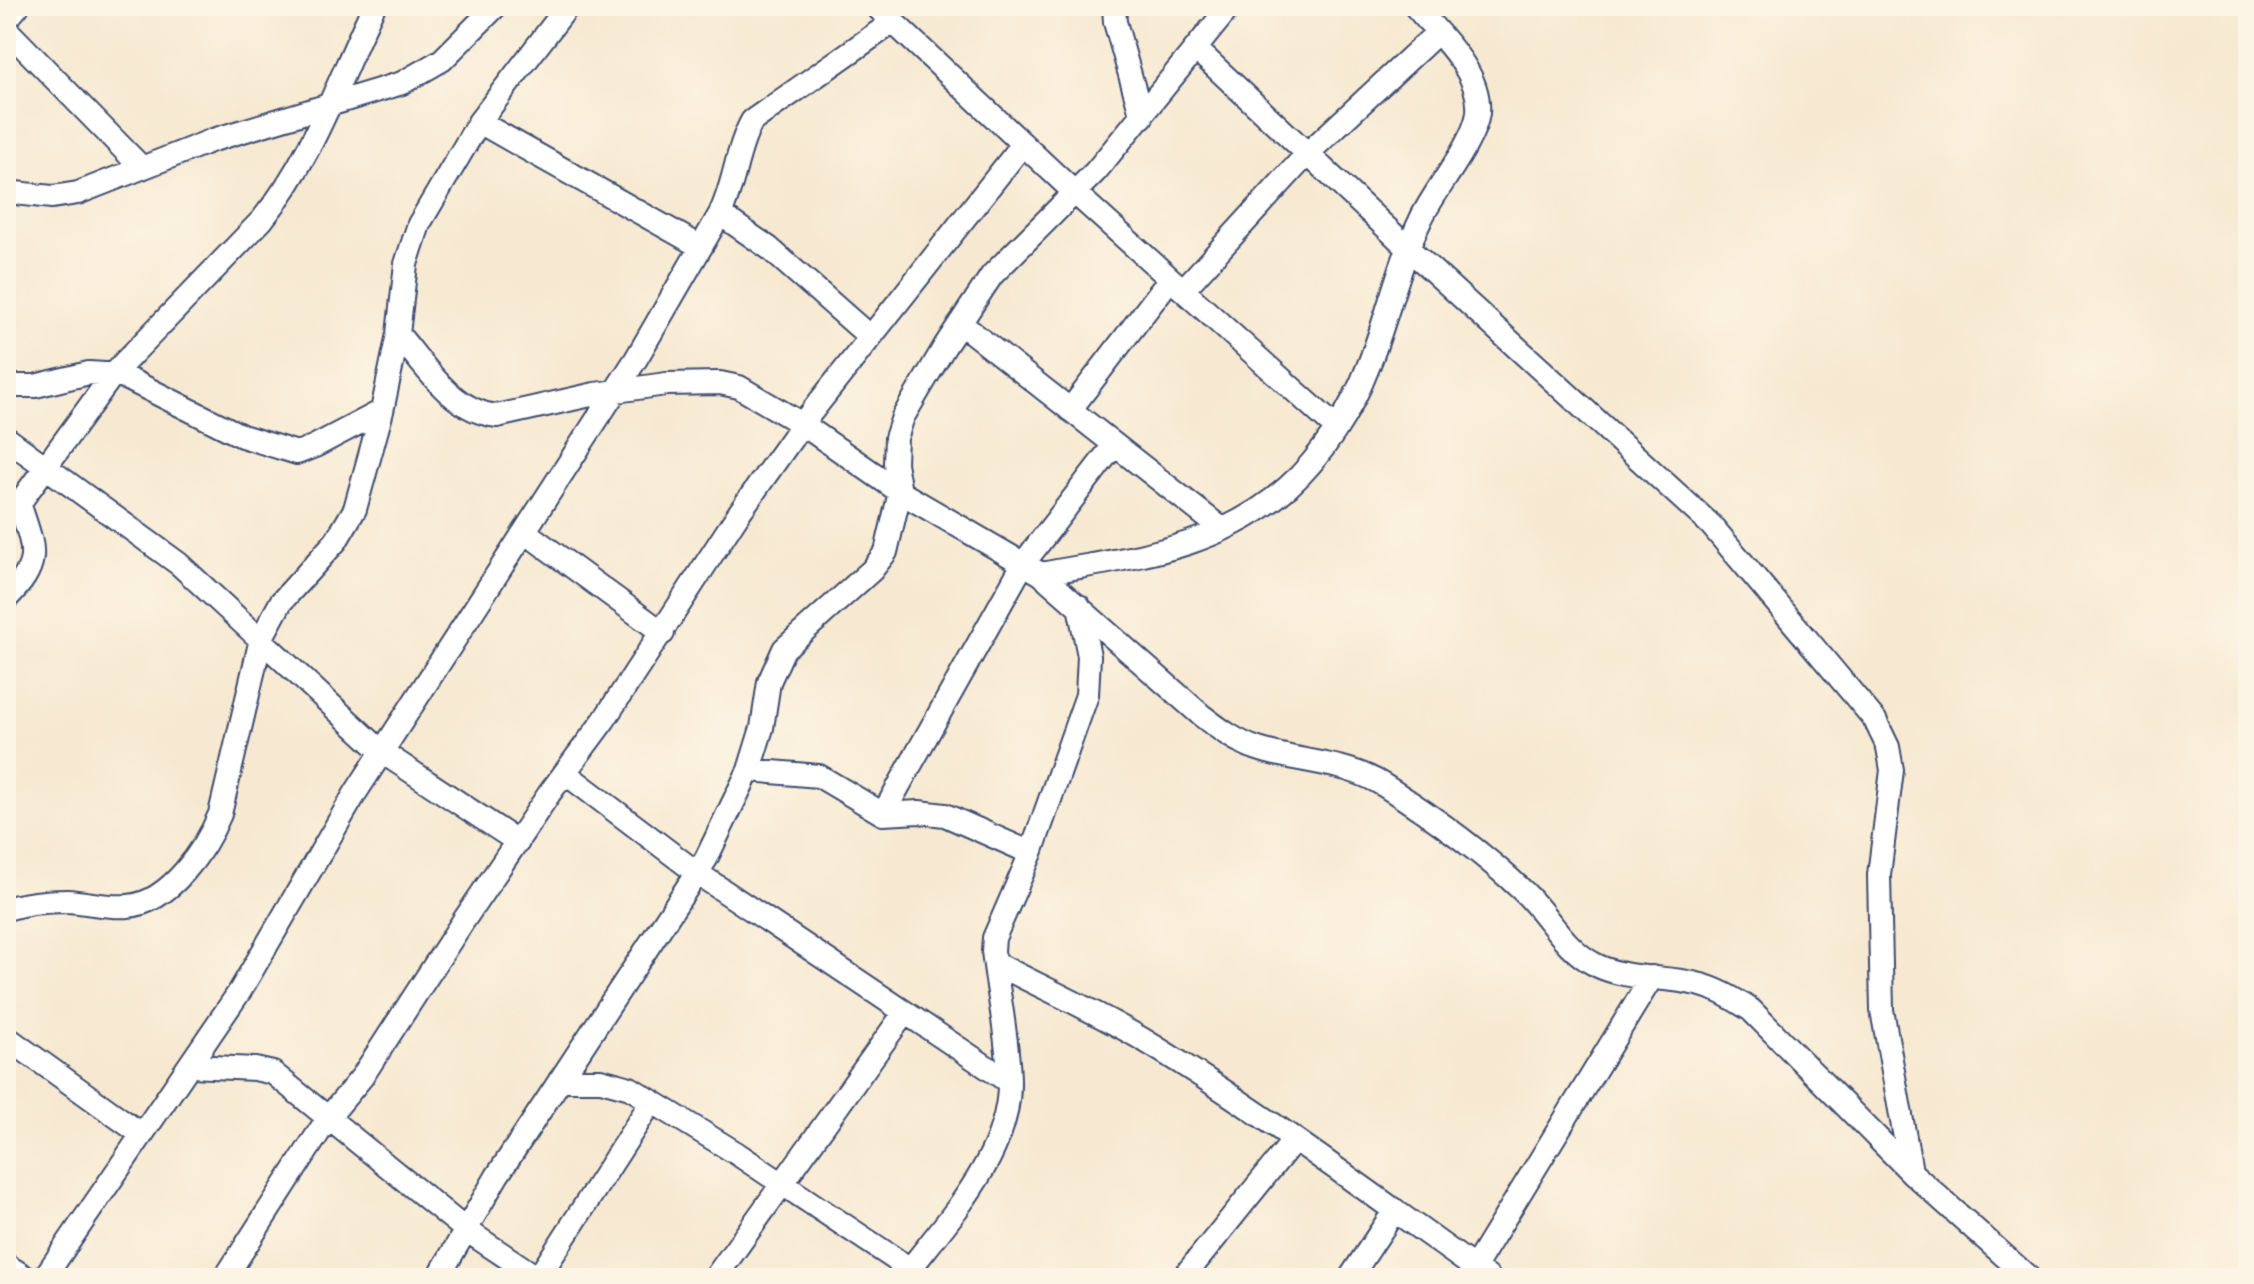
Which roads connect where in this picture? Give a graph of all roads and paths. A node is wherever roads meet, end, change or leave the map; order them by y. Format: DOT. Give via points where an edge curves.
graph roads {
  1 [pos="18,6"];
  2 [pos="374,6"];
  3 [pos="496,6"];
  4 [pos="568,6"];
  5 [pos="876,6"];
  6 [pos="1114,6"];
  7 [pos="1230,6"];
  8 [pos="1415,6"];
  9 [pos="6,20"];
  10 [pos="893,22"];
  11 [pos="6,29"];
  12 [pos="1437,33"];
  13 [pos="1196,49"];
  14 [pos="329,107"];
  15 [pos="1142,117"];
  16 [pos="479,122"];
  17 [pos="1023,144"];
  18 [pos="1308,153"];
  19 [pos="142,168"];
  20 [pos="6,192"];
  21 [pos="1074,192"];
  22 [pos="720,214"];
  23 [pos="701,247"];
  24 [pos="1409,249"];
  25 [pos="1176,284"];
  26 [pos="960,323"];
  27 [pos="398,334"];
  28 [pos="870,337"];
  29 [pos="114,373"];
  30 [pos="6,386"];
  31 [pos="613,392"];
  32 [pos="1070,410"];
  33 [pos="382,411"];
  34 [pos="802,424"];
  35 [pos="1335,427"];
  36 [pos="6,438"];
  37 [pos="1114,445"];
  38 [pos="45,468"];
  39 [pos="900,492"];
  40 [pos="1222,529"];
  41 [pos="525,532"];
  42 [pos="1032,569"];
  43 [pos="6,599"];
  44 [pos="1079,606"];
  45 [pos="663,633"];
  46 [pos="261,639"];
  47 [pos="382,752"];
  48 [pos="749,770"];
  49 [pos="565,773"];
  50 [pos="883,814"];
  51 [pos="518,842"];
  52 [pos="1031,853"];
  53 [pos="697,873"];
  54 [pos="14,906"];
  55 [pos="6,930"];
  56 [pos="995,963"];
  57 [pos="1652,977"];
  58 [pos="905,1012"];
  59 [pos="6,1037"];
  60 [pos="191,1066"];
  61 [pos="560,1080"];
  62 [pos="1009,1082"];
  63 [pos="652,1101"];
  64 [pos="328,1118"];
  65 [pos="141,1134"];
  66 [pos="1294,1140"];
  67 [pos="1912,1173"];
  68 [pos="783,1185"];
  69 [pos="1395,1210"];
  70 [pos="466,1230"];
  71 [pos="6,1265"];
  72 [pos="914,1275"];
  73 [pos="1477,1275"];
  74 [pos="27,1278"];
  75 [pos="44,1278"];
  76 [pos="225,1278"];
  77 [pos="438,1278"];
  78 [pos="715,1278"];
  79 [pos="1183,1278"];
  80 [pos="1350,1278"];
  81 [pos="2029,1278"];
  1 -- 9 [label="street"];
  2 -- 14 [label="street"];
  3 -- 14 [label="street" via="430,68"];
  4 -- 16 [label="street"];
  5 -- 10 [label="street"];
  6 -- 15 [label="street"];
  7 -- 13 [label="street"];
  8 -- 12 [label="street"];
  10 -- 17 [label="street"];
  10 -- 22 [label="street" via="752,121"];
  11 -- 19 [label="street"];
  12 -- 18 [label="street"];
  12 -- 24 [label="street" via="1471,79 1478,114"];
  13 -- 15 [label="street"];
  13 -- 18 [label="street"];
  14 -- 19 [label="street" via="213,140"];
  14 -- 29 [label="street" via="279,200"];
  15 -- 21 [label="street"];
  16 -- 23 [label="street"];
  16 -- 27 [label="street" via="411,243"];
  17 -- 21 [label="street"];
  17 -- 28 [label="street"];
  18 -- 24 [label="street"];
  18 -- 25 [label="street"];
  19 -- 20 [label="street" via="65,197"];
  21 -- 25 [label="street"];
  21 -- 26 [label="street" via="992,275"];
  22 -- 23 [label="street"];
  22 -- 28 [label="street" via="769,248"];
  23 -- 31 [label="street"];
  24 -- 35 [label="street" via="1368,370"];
  24 -- 67 [label="street" via="1711,525 1875,720 1892,770 1879,875 1882,1010"];
  25 -- 32 [label="street"];
  25 -- 35 [label="street"];
  26 -- 32 [label="street"];
  26 -- 39 [label="street" via="903,417 895,463"];
  27 -- 31 [label="street" via="454,397 486,414 521,412"];
  27 -- 33 [label="street"];
  28 -- 34 [label="street"];
  29 -- 30 [label="street"];
  29 -- 33 [label="street" via="242,436 297,453"];
  29 -- 38 [label="street"];
  31 -- 34 [label="street" via="666,384 730,384"];
  31 -- 41 [label="street"];
  32 -- 37 [label="street"];
  33 -- 46 [label="street" via="355,509 336,541 281,602"];
  34 -- 39 [label="street"];
  34 -- 45 [label="street"];
  35 -- 40 [label="street" via="1288,487"];
  36 -- 38 [label="street"];
  37 -- 40 [label="street"];
  37 -- 42 [label="street"];
  38 -- 43 [label="street" via="20,506 33,558"];
  38 -- 46 [label="street" via="165,553"];
  39 -- 42 [label="street"];
  39 -- 48 [label="street" via="886,552 784,649 769,682"];
  40 -- 42 [label="street" via="1180,548"];
  41 -- 45 [label="street"];
  41 -- 47 [label="street"];
  42 -- 44 [label="street"];
  42 -- 50 [label="street"];
  44 -- 52 [label="street" via="1089,656 1087,695"];
  44 -- 57 [label="street" via="1225,733 1256,749 1334,765 1382,784 1486,858 1528,896 1573,949 1612,972"];
  45 -- 49 [label="street"];
  46 -- 47 [label="street"];
  46 -- 54 [label="street" via="220,814 210,838 176,881 152,898 125,907 66,901"];
  47 -- 51 [label="street"];
  47 -- 60 [label="street"];
  48 -- 50 [label="street" via="819,776"];
  48 -- 53 [label="street"];
  49 -- 51 [label="street"];
  49 -- 53 [label="street"];
  50 -- 52 [label="street" via="945,815"];
  51 -- 64 [label="street" via="362,1077"];
  52 -- 56 [label="street" via="998,927"];
  53 -- 58 [label="street"];
  53 -- 61 [label="street"];
  54 -- 55 [label="street"];
  56 -- 62 [label="street"];
  56 -- 66 [label="street" via="1149,1042"];
  57 -- 67 [label="street" via="1699,984 1751,1010"];
  57 -- 73 [label="street"];
  58 -- 62 [label="street"];
  58 -- 68 [label="street"];
  59 -- 65 [label="street"];
  60 -- 64 [label="street" via="266,1070"];
  60 -- 65 [label="street"];
  61 -- 63 [label="street" via="617,1083"];
  61 -- 70 [label="street"];
  62 -- 72 [label="street" via="992,1152"];
  63 -- 68 [label="street"];
  63 -- 70 [label="street" via="538,1278"];
  64 -- 70 [label="street"];
  64 -- 76 [label="street"];
  65 -- 75 [label="street"];
  66 -- 69 [label="street"];
  66 -- 79 [label="street"];
  67 -- 81 [label="street"];
  68 -- 72 [label="street"];
  68 -- 78 [label="street"];
  69 -- 73 [label="street"];
  69 -- 80 [label="street"];
  70 -- 77 [label="street"];
  71 -- 74 [label="street"];
}
